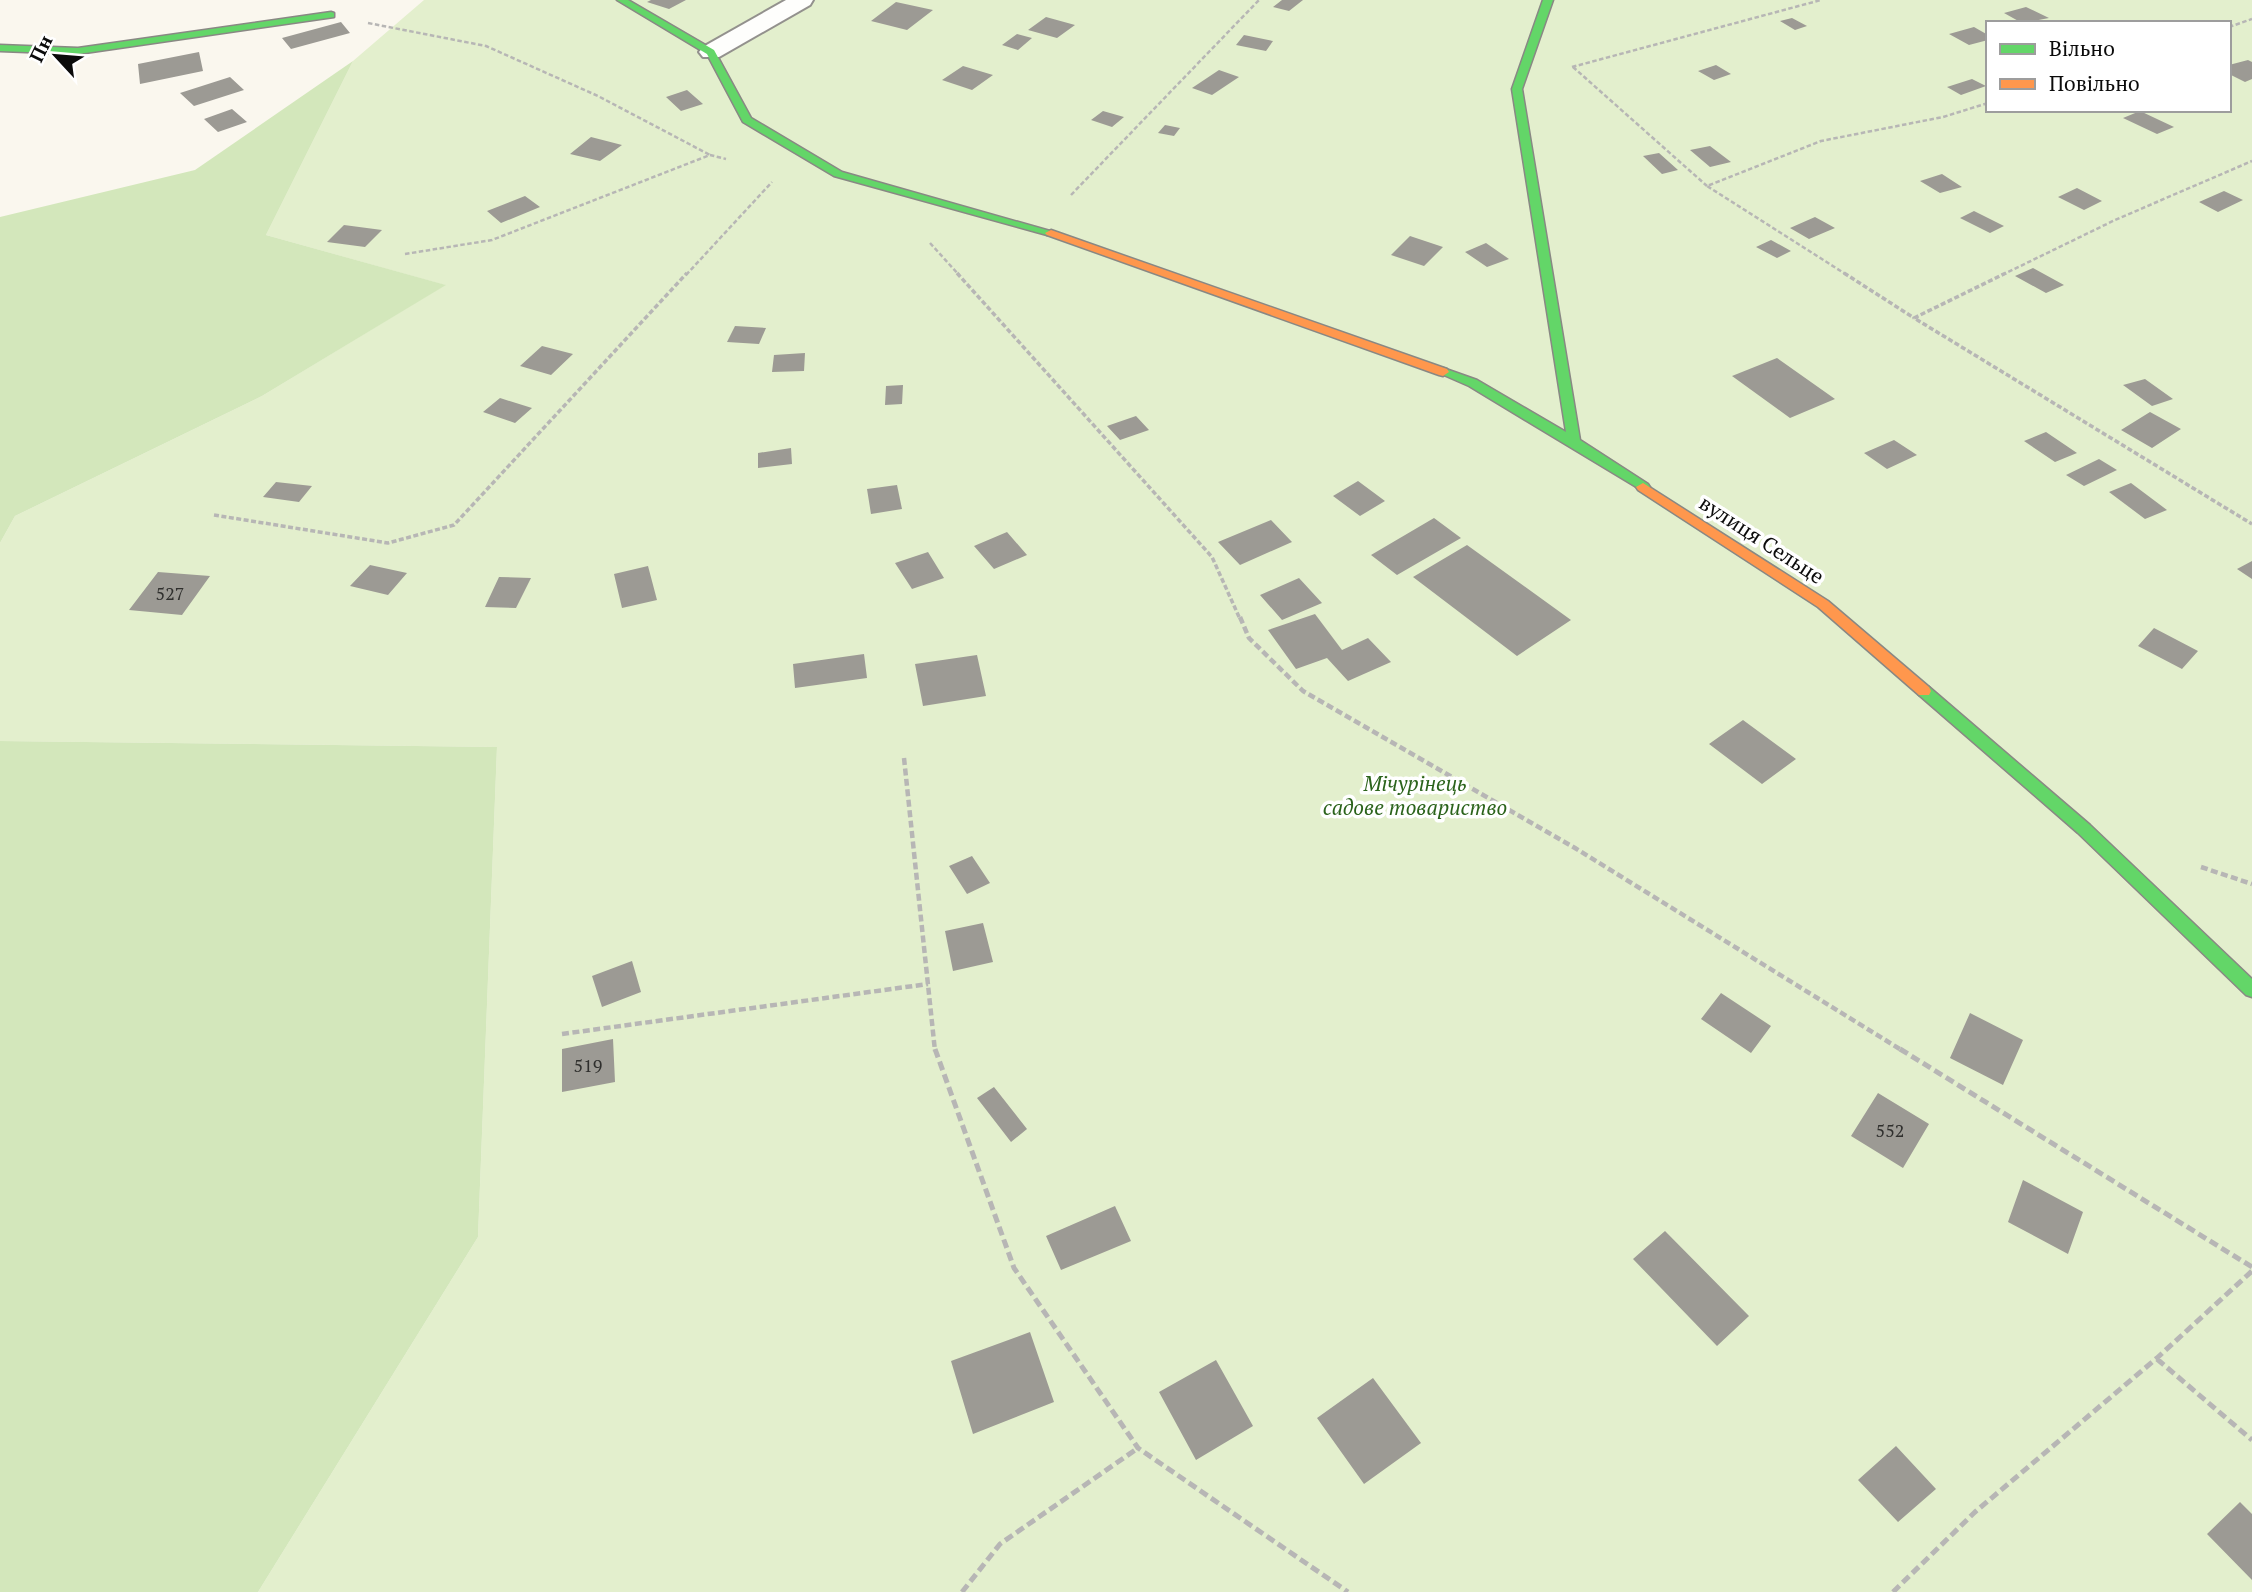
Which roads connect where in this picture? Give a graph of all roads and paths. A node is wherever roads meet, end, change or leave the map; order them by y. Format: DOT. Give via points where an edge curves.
graph roads {
  1 [pos="622,0"];
  2 [pos="802,0"];
  3 [pos="1259,0"];
  4 [pos="1548,0"];
  5 [pos="1821,0"];
  6 [pos="331,15"];
  7 [pos="2252,19"];
  8 [pos="2231,25"];
  9 [pos="0,48"];
  10 [pos="711,52"];
  11 [pos="1986,104"];
  12 [pos="710,156"];
  13 [pos="734,161"];
  14 [pos="2252,161"];
  15 [pos="772,182"];
  16 [pos="874,185"];
  17 [pos="1707,186"];
  18 [pos="1039,229"];
  19 [pos="405,254"];
  20 [pos="1914,318"];
  21 [pos="1574,442"];
  22 [pos="214,515"];
  23 [pos="2252,524"];
  24 [pos="904,758"];
  25 [pos="928,984"];
  26 [pos="2252,990"];
  27 [pos="562,1034"];
  28 [pos="2252,1269"];
  29 [pos="2157,1358"];
  30 [pos="2252,1440"];
  31 [pos="1138,1448"];
  32 [pos="962,1592"];
  33 [pos="1348,1592"];
  34 [pos="1893,1592"];
  1 -- 10 [label="street"];
  2 -- 10 [label="street"];
  3 -- 18 [label="path"];
  4 -- 21 [label="street" via="1517,89"];
  5 -- 17 [label="path" via="1573,67"];
  6 -- 9 [label="street" via="78,51"];
  6 -- 12 [label="path" via="486,46 598,96"];
  7 -- 8 [label="path"];
  10 -- 16 [label="street, вулиця Сельце" via="747,120 838,174"];
  11 -- 17 [label="path" via="1943,117 1821,141"];
  12 -- 13 [label="path"];
  12 -- 19 [label="path" via="492,240"];
  14 -- 20 [label="path" via="2115,220"];
  15 -- 22 [label="path" via="454,525 388,542"];
  16 -- 18 [label="street, вулиця Сельце"];
  16 -- 28 [label="path" via="950,263 1212,557 1249,638 1303,691 1575,848"];
  17 -- 20 [label="path"];
  18 -- 21 [label="street, вулиця Сельце" via="1473,383"];
  20 -- 23 [label="path"];
  21 -- 26 [label="street, вулиця Сельце" via="1823,604 2084,829"];
  24 -- 25 [label="path"];
  25 -- 27 [label="path"];
  25 -- 31 [label="path" via="933,1044 1014,1268"];
  28 -- 29 [label="path"];
  29 -- 30 [label="path"];
  29 -- 34 [label="path" via="1975,1512"];
  31 -- 32 [label="path" via="1000,1544"];
  31 -- 33 [label="path"];
}
